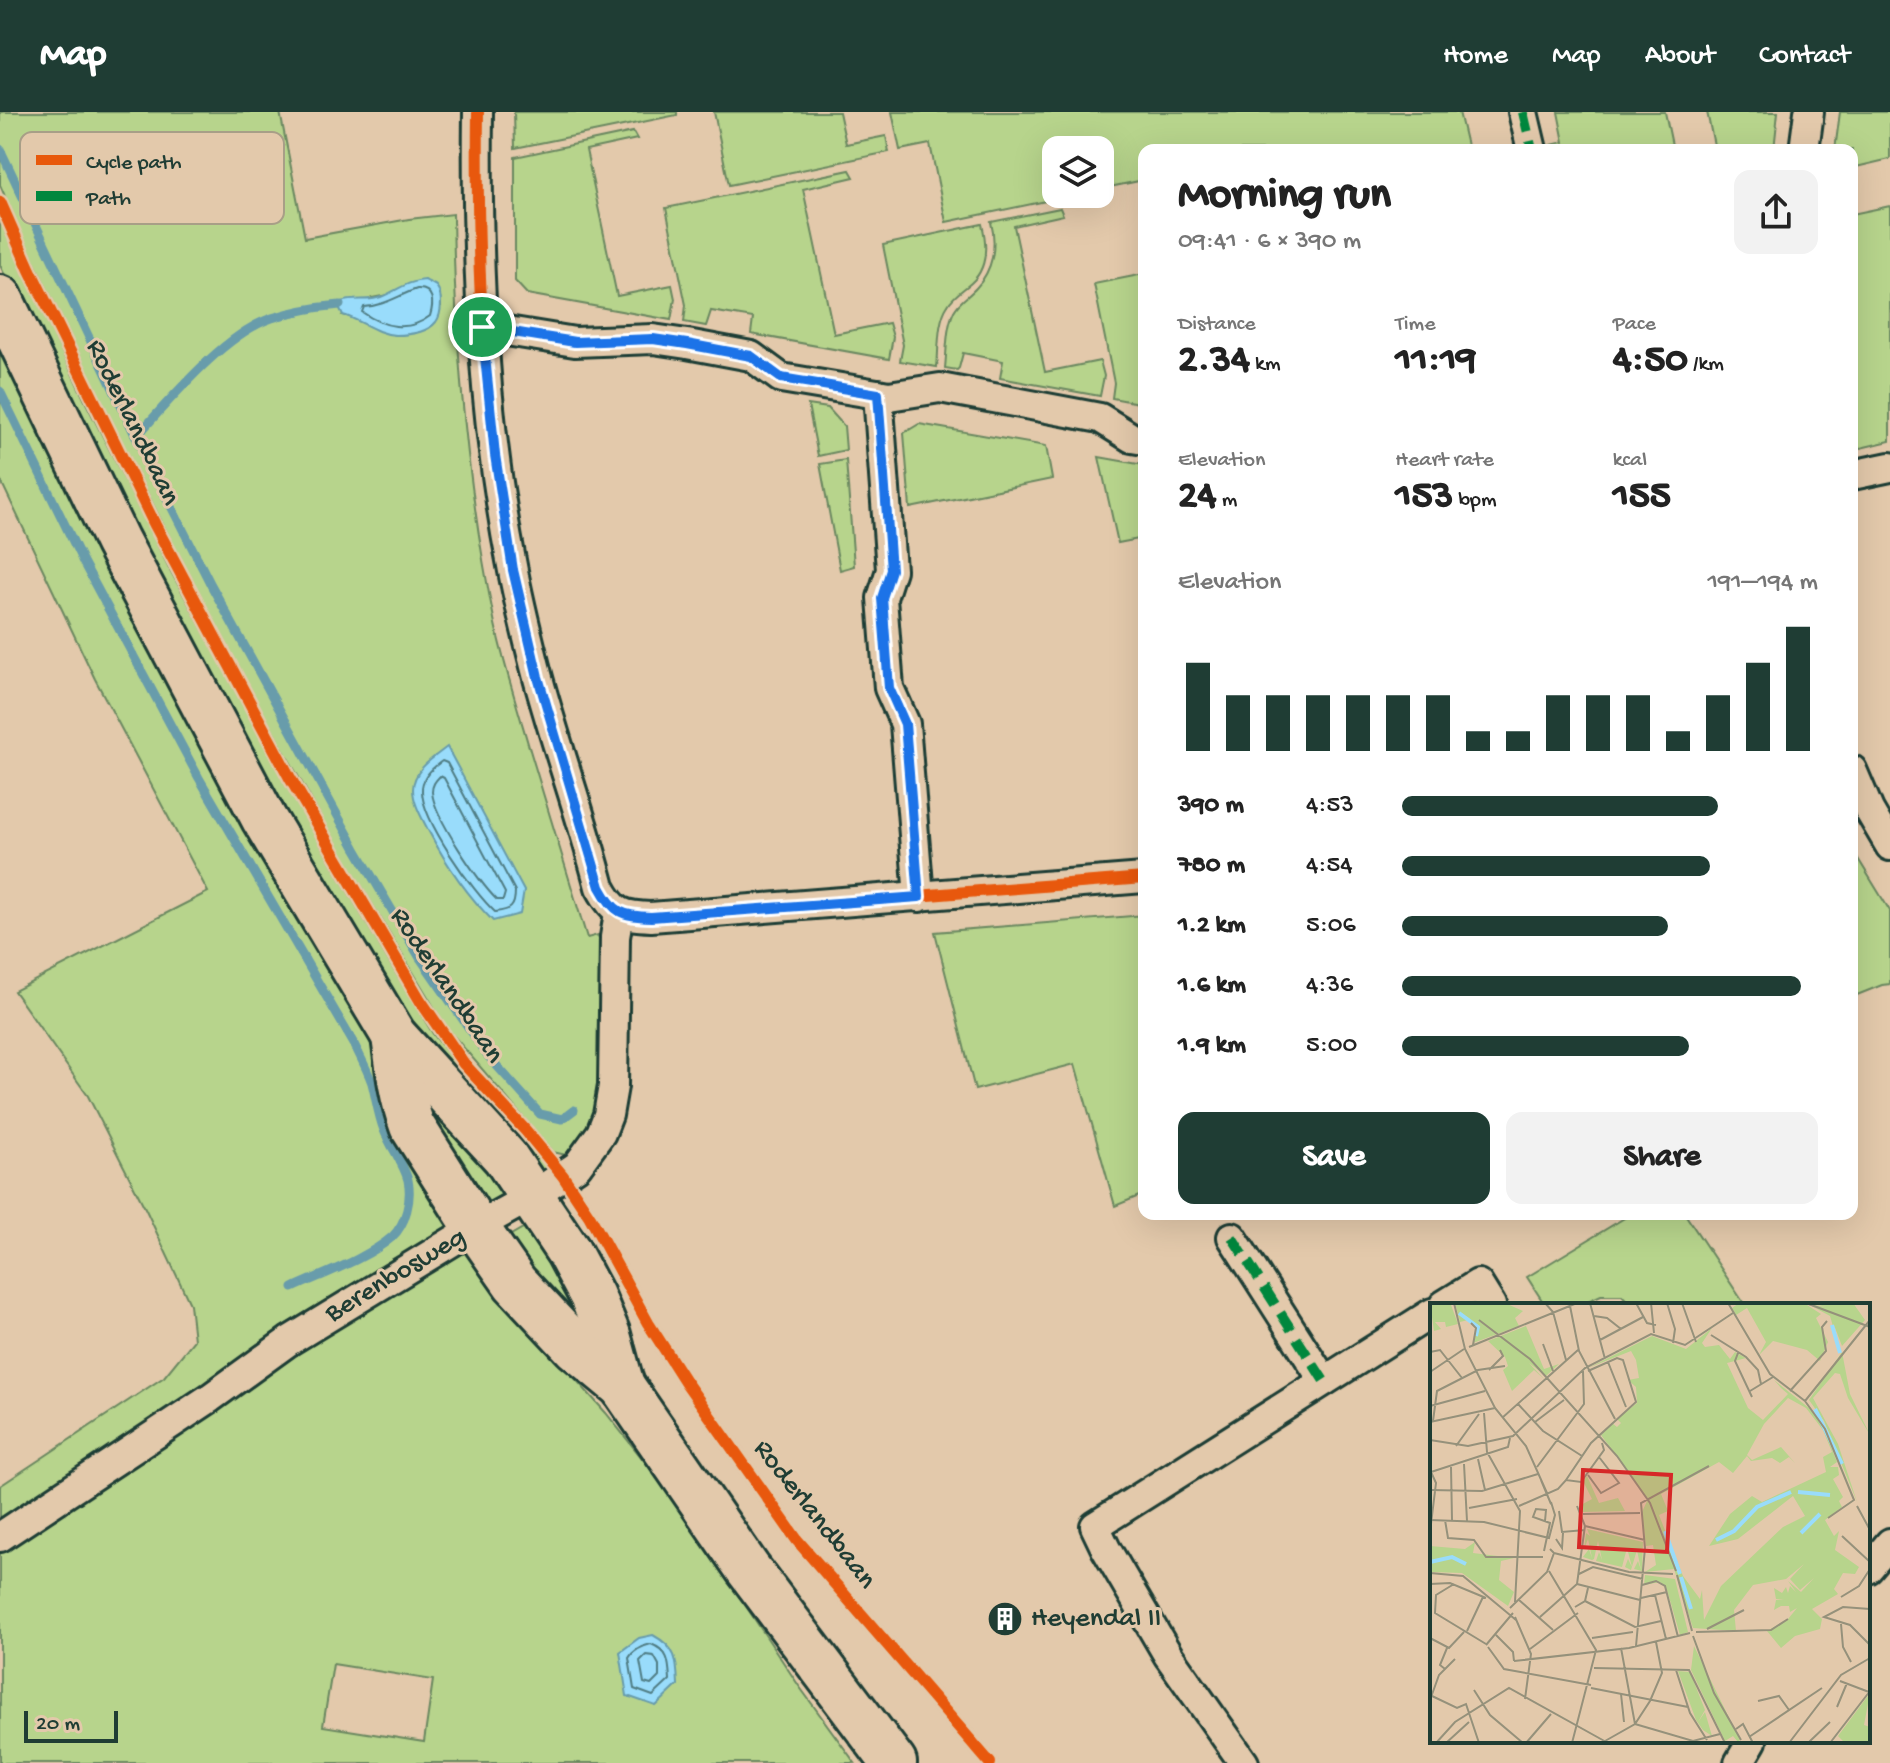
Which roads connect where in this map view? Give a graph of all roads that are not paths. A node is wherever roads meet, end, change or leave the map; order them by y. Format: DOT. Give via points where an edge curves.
graph roads {
  1 [pos="478,112"];
  2 [pos="1523,112"];
  3 [pos="1809,112"];
  4 [pos="1531,144"];
  5 [pos="1805,144"];
  6 [pos="0,298"];
  7 [pos="482,327"];
  8 [pos="878,394"];
  9 [pos="1138,439"];
  10 [pos="1890,467"];
  11 [pos="1858,474"];
  12 [pos="1861,812"];
  13 [pos="1890,846"];
  14 [pos="1138,879"];
  15 [pos="919,897"];
  16 [pos="619,913"];
  17 [pos="394,1036"];
  18 [pos="532,1196"];
  19 [pos="476,1227"];
  20 [pos="1232,1237"];
  21 [pos="1447,1303"];
  22 [pos="1490,1303"];
  23 [pos="1430,1314"];
  24 [pos="1324,1381"];
  25 [pos="622,1386"];
  26 [pos="0,1537"];
  27 [pos="1890,1543"];
  28 [pos="1870,1567"];
  29 [pos="1751,1743"];
  30 [pos="894,1763"];
  31 [pos="1244,1763"];
  32 [pos="1739,1763"];
  1 -- 7 [label="street"];
  2 -- 4 [label="street"];
  3 -- 5 [label="street"];
  6 -- 17 [label="main road, Roderlandbaan" via="117,541 257,805"];
  7 -- 8 [label="street" via="575,342 653,339 687,344 751,356 781,378"];
  7 -- 16 [label="street" via="497,470 534,662 600,887"];
  8 -- 9 [label="street" via="940,388 1100,418"];
  8 -- 15 [label="street" via="891,570 882,598 889,688 905,724"];
  10 -- 11 [label="street"];
  12 -- 13 [label="street"];
  14 -- 15 [label="street"];
  15 -- 16 [label="street" via="651,917"];
  16 -- 18 [label="street, Berenbosweg" via="608,1115 577,1166"];
  17 -- 18 [label="main road, Roderlandbaan" via="505,1157"];
  17 -- 19 [label="main road, Roderlandbaan" via="399,1083 412,1126"];
  18 -- 19 [label="street, Berenbosweg"];
  18 -- 25 [label="main road, Roderlandbaan" via="592,1296"];
  19 -- 25 [label="main road, Roderlandbaan" via="537,1307"];
  19 -- 26 [label="street, Berenbosweg" via="289,1341"];
  20 -- 24 [label="street"];
  21 -- 22 [label="street" via="1478,1284"];
  23 -- 24 [label="street"];
  24 -- 31 [label="street" via="1095,1526 1168,1655"];
  25 -- 30 [label="main road, Roderlandbaan" via="748,1569"];
  27 -- 28 [label="street"];
  29 -- 32 [label="street"];
}
